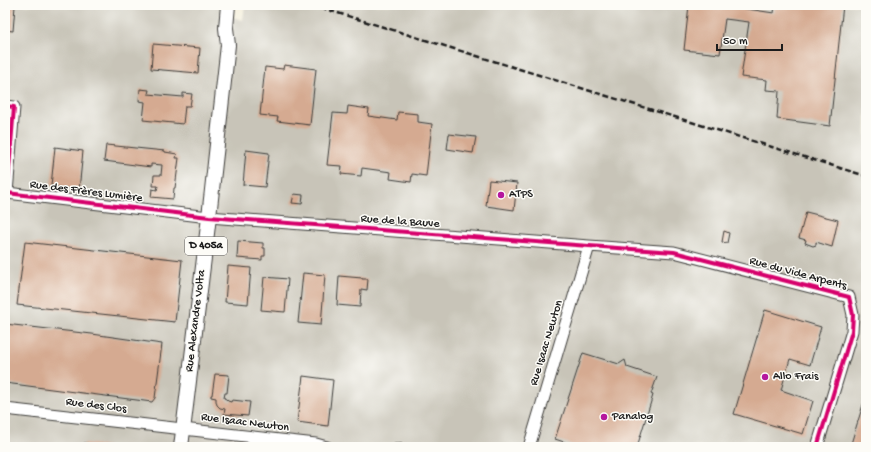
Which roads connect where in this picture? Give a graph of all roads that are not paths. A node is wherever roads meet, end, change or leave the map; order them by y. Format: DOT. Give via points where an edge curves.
graph roads {
  1 [pos="228,5"];
  2 [pos="237,5"];
  3 [pos="230,29"];
  4 [pos="5,106"];
  5 [pos="209,217"];
  6 [pos="589,246"];
  7 [pos="5,409"];
  8 [pos="183,429"];
  9 [pos="181,447"];
  10 [pos="328,447"];
  11 [pos="529,447"];
  12 [pos="817,447"];
  1 -- 3 [label="main road"];
  2 -- 3 [label="main road"];
  3 -- 5 [label="main road, Rue Alexandre Volta / D 405a"];
  4 -- 5 [label="street, Rue des Frères Lumière" via="14,107 7,193"];
  5 -- 6 [label="street, Rue de la Bauve"];
  5 -- 8 [label="main road, Rue Alexandre Volta / D 405a"];
  6 -- 11 [label="street, Rue Isaac Newton"];
  6 -- 12 [label="street, Rue du Vide Arpents" via="674,252 849,297 853,315 852,331"];
  7 -- 8 [label="street, Rue des Clos"];
  8 -- 9 [label="main road, Rue Alexandre Volta / D 405a"];
  8 -- 10 [label="street, Rue Isaac Newton"];
}
